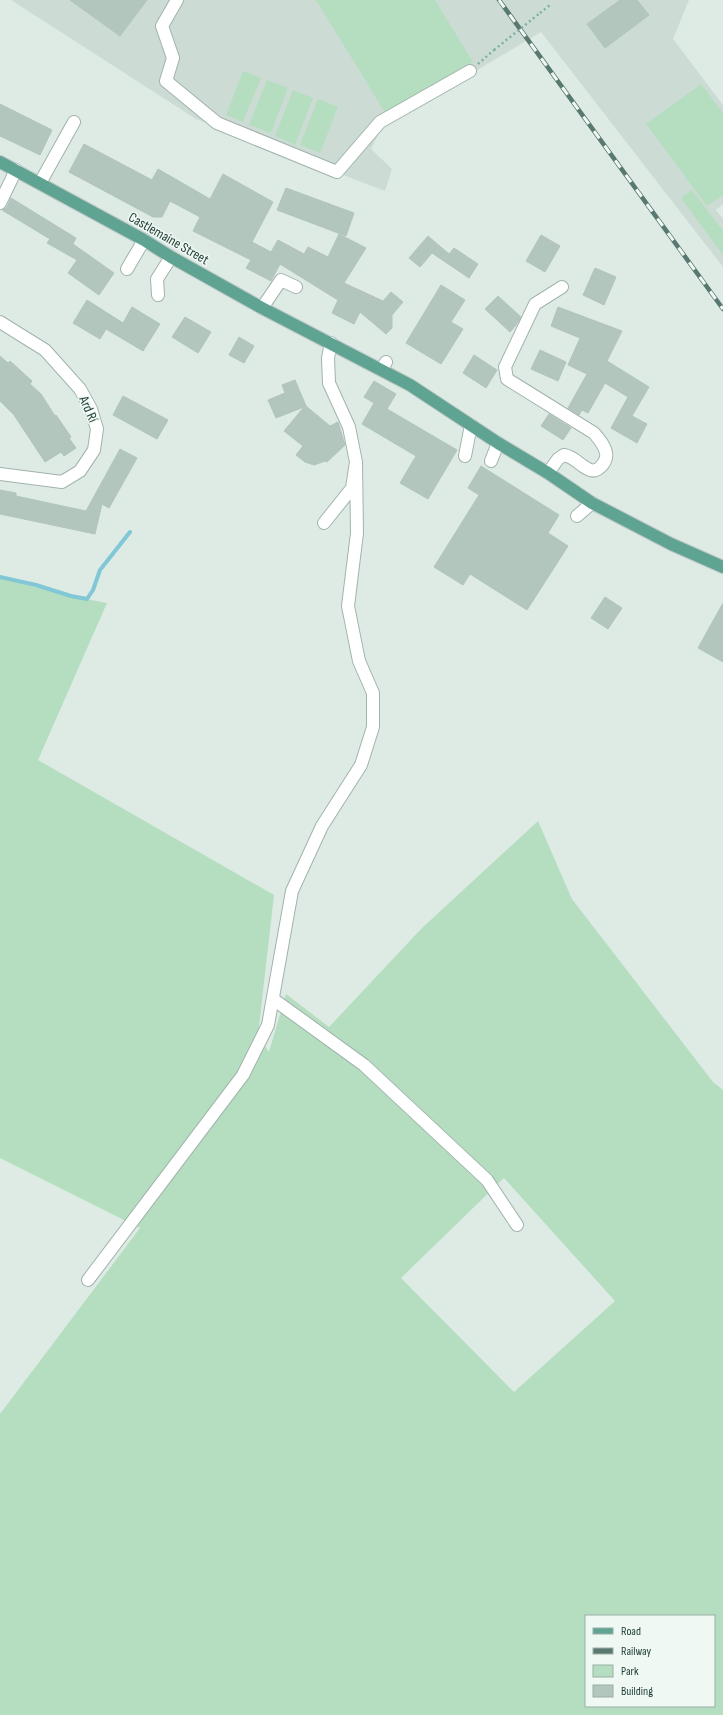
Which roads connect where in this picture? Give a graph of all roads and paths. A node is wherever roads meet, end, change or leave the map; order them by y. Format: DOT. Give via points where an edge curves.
graph roads {
  1 [pos="177,0"];
  2 [pos="550,5"];
  3 [pos="470,71"];
  4 [pos="74,122"];
  5 [pos="0,162"];
  6 [pos="16,170"];
  7 [pos="40,183"];
  8 [pos="0,203"];
  9 [pos="144,240"];
  10 [pos="171,257"];
  11 [pos="127,269"];
  12 [pos="296,287"];
  13 [pos="562,287"];
  14 [pos="158,295"];
  15 [pos="262,308"];
  16 [pos="0,322"];
  17 [pos="327,341"];
  18 [pos="471,425"];
  19 [pos="498,443"];
  20 [pos="465,456"];
  21 [pos="490,460"];
  22 [pos="356,462"];
  23 [pos="548,473"];
  24 [pos="0,474"];
  25 [pos="592,503"];
  26 [pos="577,516"];
  27 [pos="324,523"];
  28 [pos="723,567"];
  29 [pos="273,999"];
  30 [pos="517,1225"];
  31 [pos="88,1280"];
  1 -- 3 [label="lane" via="162,26 172,58 166,81 217,123 336,172 380,122"];
  2 -- 3 [label="path, bridge"];
  4 -- 7 [label="lane"];
  5 -- 6 [label="main road, Castlemaine Street"];
  6 -- 7 [label="main road, Castlemaine Street"];
  6 -- 8 [label="lane"];
  7 -- 9 [label="main road, Castlemaine Street"];
  9 -- 10 [label="main road, Castlemaine Street"];
  9 -- 11 [label="lane"];
  10 -- 14 [label="lane" via="157,279"];
  10 -- 15 [label="main road, Castlemaine Street"];
  12 -- 15 [label="lane" via="281,280"];
  13 -- 23 [label="lane" via="535,304 505,367 507,379 594,433 607,454 601,467 596,470 589,470 572,457 564,455"];
  15 -- 17 [label="main road, Castlemaine Street"];
  16 -- 24 [label="lane, Ard Rí" via="50,355 80,389 91,409 97,429 94,450 80,470 62,482"];
  17 -- 18 [label="main road, Castlemaine Street" via="384,366"];
  17 -- 22 [label="lane" via="329,383 349,427"];
  18 -- 19 [label="main road, Castlemaine Street"];
  18 -- 20 [label="lane"];
  19 -- 21 [label="lane"];
  19 -- 23 [label="main road, Castlemaine Street"];
  22 -- 27 [label="lane" via="352,488"];
  22 -- 29 [label="lane" via="357,533 348,606 359,661 373,693 373,727 361,765 322,826 292,891"];
  23 -- 25 [label="main road, Castlemaine Street"];
  25 -- 26 [label="lane"];
  25 -- 28 [label="main road, Castlemaine Street" via="671,544"];
  29 -- 30 [label="lane" via="364,1065 487,1180"];
  29 -- 31 [label="lane" via="268,1025 243,1075"];
}
